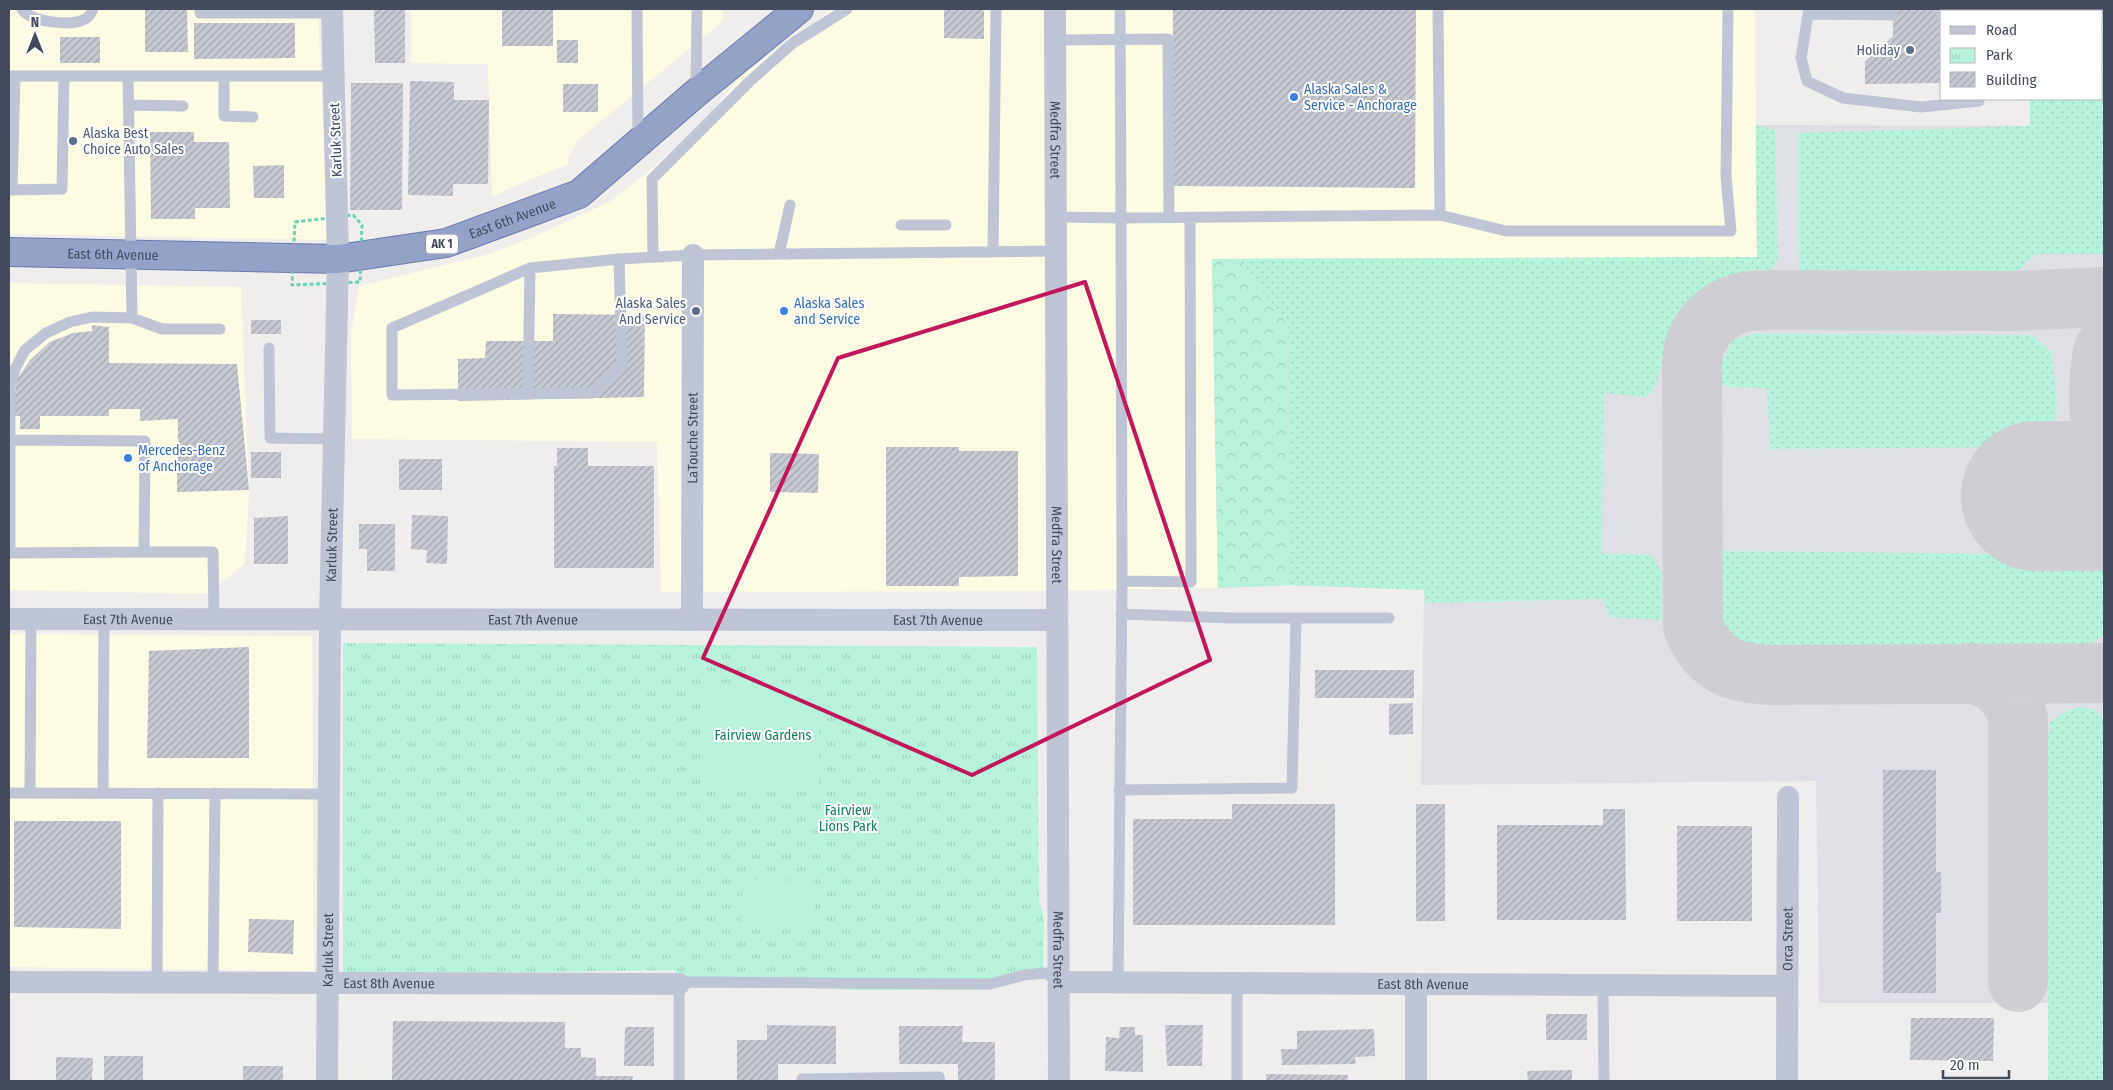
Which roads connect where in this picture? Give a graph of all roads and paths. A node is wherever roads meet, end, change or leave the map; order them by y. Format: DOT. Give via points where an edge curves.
graph roads {
  1 [pos="22,9"];
  2 [pos="93,9"];
  3 [pos="200,9"];
  4 [pos="637,9"];
  5 [pos="697,9"];
  6 [pos="799,9"];
  7 [pos="847,9"];
  8 [pos="996,9"];
  9 [pos="1054,9"];
  10 [pos="1120,9"];
  11 [pos="1438,9"];
  12 [pos="1728,9"];
  13 [pos="332,11"];
  14 [pos="1809,11"];
  15 [pos="1893,15"];
  16 [pos="1120,39"];
  17 [pos="1054,40"];
  18 [pos="12,76"];
  19 [pos="64,76"];
  20 [pos="224,76"];
  21 [pos="334,76"];
  22 [pos="128,77"];
  23 [pos="696,93"];
  24 [pos="1980,100"];
  25 [pos="1963,101"];
  26 [pos="1949,102"];
  27 [pos="129,105"];
  28 [pos="183,106"];
  29 [pos="253,117"];
  30 [pos="638,143"];
  31 [pos="11,190"];
  32 [pos="790,205"];
  33 [pos="1440,215"];
  34 [pos="1056,217"];
  35 [pos="1121,218"];
  36 [pos="1169,218"];
  37 [pos="1190,218"];
  38 [pos="901,225"];
  39 [pos="946,225"];
  40 [pos="1056,251"];
  41 [pos="9,252"];
  42 [pos="993,252"];
  43 [pos="132,254"];
  44 [pos="779,254"];
  45 [pos="694,255"];
  46 [pos="653,257"];
  47 [pos="338,259"];
  48 [pos="619,260"];
  49 [pos="530,268"];
  50 [pos="132,318"];
  51 [pos="220,330"];
  52 [pos="269,348"];
  53 [pos="528,394"];
  54 [pos="334,439"];
  55 [pos="9,440"];
  56 [pos="144,552"];
  57 [pos="1122,581"];
  58 [pos="1121,614"];
  59 [pos="1296,618"];
  60 [pos="1389,618"];
  61 [pos="9,619"];
  62 [pos="31,619"];
  63 [pos="104,619"];
  64 [pos="214,619"];
  65 [pos="330,620"];
  66 [pos="692,620"];
  67 [pos="1057,620"];
  68 [pos="1119,790"];
  69 [pos="9,792"];
  70 [pos="30,792"];
  71 [pos="103,793"];
  72 [pos="158,793"];
  73 [pos="215,793"];
  74 [pos="328,794"];
  75 [pos="1788,797"];
  76 [pos="9,982"];
  77 [pos="1059,982"];
  78 [pos="1118,982"];
  79 [pos="158,983"];
  80 [pos="213,983"];
  81 [pos="327,983"];
  82 [pos="1238,983"];
  83 [pos="679,984"];
  84 [pos="1416,984"];
  85 [pos="1603,985"];
  86 [pos="1787,986"];
  87 [pos="873,1080"];
  88 [pos="326,1081"];
  89 [pos="679,1081"];
  90 [pos="802,1081"];
  91 [pos="940,1081"];
  92 [pos="1059,1081"];
  93 [pos="1237,1081"];
  94 [pos="1416,1081"];
  95 [pos="1604,1081"];
  96 [pos="1787,1081"];
  1 -- 2 [label="lane" via="25,14 43,22 80,22 89,17"];
  3 -- 13 [label="lane" via="200,14"];
  4 -- 30 [label="lane"];
  5 -- 23 [label="lane"];
  6 -- 23 [label="highway, East 6th Avenue / AK 1"];
  7 -- 46 [label="lane" via="794,44 750,81 652,180"];
  8 -- 42 [label="lane"];
  9 -- 17 [label="street, Medfra Street"];
  10 -- 16 [label="lane"];
  11 -- 33 [label="lane"];
  12 -- 33 [label="lane" via="1726,177 1731,231 1506,231"];
  13 -- 21 [label="street, Karluk Street"];
  14 -- 15 [label="lane"];
  14 -- 26 [label="lane" via="1801,58 1807,81 1843,98 1921,107"];
  16 -- 17 [label="lane"];
  16 -- 35 [label="lane"];
  16 -- 36 [label="lane" via="1168,39"];
  17 -- 34 [label="street, Medfra Street"];
  18 -- 19 [label="lane"];
  18 -- 31 [label="lane"];
  19 -- 22 [label="lane"];
  19 -- 31 [label="lane" via="62,189"];
  20 -- 21 [label="lane"];
  20 -- 22 [label="lane"];
  20 -- 29 [label="lane" via="224,116"];
  21 -- 47 [label="street, Karluk Street"];
  22 -- 27 [label="lane"];
  23 -- 30 [label="highway, East 6th Avenue / AK 1"];
  24 -- 25 [label="lane"];
  25 -- 26 [label="lane"];
  27 -- 28 [label="lane"];
  27 -- 43 [label="lane"];
  30 -- 47 [label="highway, East 6th Avenue / AK 1" via="579,194 446,243"];
  32 -- 44 [label="lane"];
  33 -- 37 [label="lane"];
  34 -- 35 [label="lane"];
  34 -- 40 [label="street, Medfra Street"];
  35 -- 36 [label="lane"];
  35 -- 57 [label="lane"];
  36 -- 37 [label="lane"];
  37 -- 57 [label="lane" via="1191,582"];
  38 -- 39 [label="lane"];
  40 -- 42 [label="lane"];
  40 -- 67 [label="street, Medfra Street"];
  41 -- 43 [label="highway, East 6th Avenue / AK 1"];
  42 -- 44 [label="lane"];
  43 -- 47 [label="highway, East 6th Avenue / AK 1"];
  43 -- 50 [label="lane"];
  44 -- 45 [label="lane"];
  45 -- 46 [label="lane"];
  45 -- 66 [label="street, LaTouche Street"];
  46 -- 48 [label="lane"];
  47 -- 54 [label="street, Karluk Street"];
  48 -- 49 [label="lane"];
  48 -- 53 [label="lane" via="622,365 592,393"];
  49 -- 53 [label="lane"];
  49 -- 53 [label="lane" via="392,328 392,395"];
  50 -- 51 [label="lane" via="162,329"];
  50 -- 55 [label="lane" via="92,316 70,322 46,333 25,350 10,387"];
  52 -- 54 [label="lane" via="270,438"];
  54 -- 65 [label="street, Karluk Street"];
  55 -- 56 [label="lane" via="10,553"];
  55 -- 56 [label="lane" via="145,441"];
  56 -- 64 [label="lane" via="213,552"];
  57 -- 58 [label="lane"];
  58 -- 59 [label="lane"];
  58 -- 68 [label="lane"];
  59 -- 60 [label="lane"];
  59 -- 68 [label="lane" via="1292,788"];
  61 -- 62 [label="street, East 7th Avenue"];
  62 -- 63 [label="street, East 7th Avenue"];
  62 -- 70 [label="lane"];
  63 -- 64 [label="street, East 7th Avenue"];
  63 -- 71 [label="lane"];
  64 -- 65 [label="street, East 7th Avenue"];
  65 -- 66 [label="street, East 7th Avenue"];
  65 -- 74 [label="street, Karluk Street"];
  66 -- 67 [label="street, East 7th Avenue"];
  67 -- 77 [label="street, Medfra Street"];
  68 -- 78 [label="lane"];
  69 -- 70 [label="lane"];
  70 -- 71 [label="lane"];
  71 -- 72 [label="lane"];
  72 -- 73 [label="lane"];
  72 -- 79 [label="lane"];
  73 -- 74 [label="lane"];
  73 -- 80 [label="lane"];
  74 -- 81 [label="street, Karluk Street"];
  75 -- 86 [label="street, Orca Street"];
  76 -- 79 [label="street, East 8th Avenue"];
  77 -- 78 [label="street, East 8th Avenue"];
  77 -- 83 [label="lane" via="1046,973 990,984"];
  77 -- 92 [label="street, Medfra Street"];
  78 -- 82 [label="street, East 8th Avenue"];
  79 -- 80 [label="street, East 8th Avenue"];
  80 -- 81 [label="street, East 8th Avenue"];
  81 -- 83 [label="street, East 8th Avenue"];
  81 -- 88 [label="street, Karluk Street"];
  82 -- 84 [label="street, East 8th Avenue"];
  82 -- 93 [label="lane"];
  83 -- 89 [label="lane"];
  84 -- 85 [label="street, East 8th Avenue"];
  84 -- 94 [label="street"];
  85 -- 86 [label="street, East 8th Avenue"];
  85 -- 95 [label="lane"];
  86 -- 96 [label="street, Orca Street"];
  87 -- 90 [label="lane"];
  87 -- 91 [label="lane" via="940,1077"];
}
